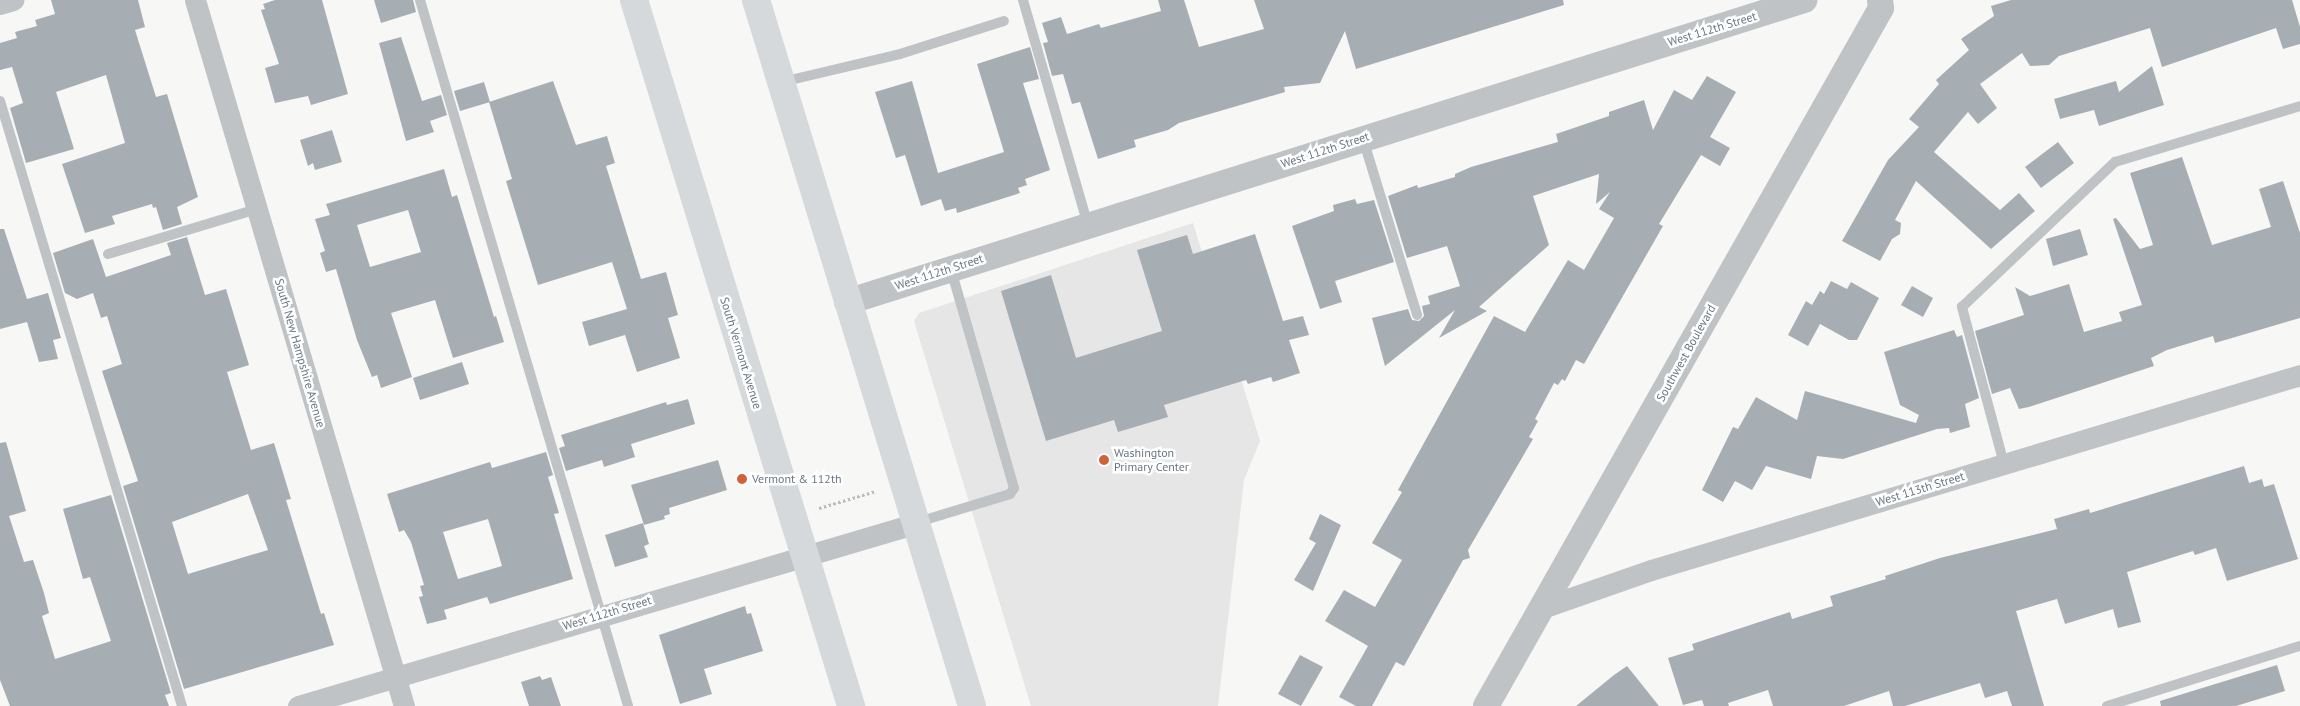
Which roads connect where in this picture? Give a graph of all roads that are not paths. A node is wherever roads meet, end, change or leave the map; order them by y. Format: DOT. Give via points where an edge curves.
graph roads {
  1 [pos="13,0"];
  2 [pos="195,0"];
  3 [pos="420,0"];
  4 [pos="634,0"];
  5 [pos="756,0"];
  6 [pos="1023,0"];
  7 [pos="1804,0"];
  8 [pos="1880,0"];
  9 [pos="0,4"];
  10 [pos="1004,22"];
  11 [pos="780,82"];
  12 [pos="0,101"];
  13 [pos="2300,106"];
  14 [pos="1363,138"];
  15 [pos="257,209"];
  16 [pos="1088,225"];
  17 [pos="108,254"];
  18 [pos="950,269"];
  19 [pos="847,302"];
  20 [pos="1417,315"];
  21 [pos="2300,376"];
  22 [pos="2004,464"];
  23 [pos="917,523"];
  24 [pos="802,554"];
  25 [pos="1542,608"];
  26 [pos="601,614"];
  27 [pos="2300,646"];
  28 [pos="395,676"];
  29 [pos="182,706"];
  30 [pos="298,706"];
  31 [pos="404,706"];
  32 [pos="628,706"];
  33 [pos="851,706"];
  34 [pos="972,706"];
  35 [pos="1486,706"];
  36 [pos="2107,706"];
  1 -- 9 [label="street"];
  2 -- 15 [label="street, South New Hampshire Avenue"];
  3 -- 26 [label="lane"];
  4 -- 24 [label="main road, South Vermont Avenue"];
  5 -- 11 [label="main road"];
  6 -- 16 [label="lane"];
  7 -- 14 [label="street, West 112th Street"];
  8 -- 25 [label="street, Southwest Boulevard" via="1881,8"];
  10 -- 11 [label="lane" via="900,54"];
  11 -- 19 [label="main road"];
  12 -- 29 [label="lane"];
  13 -- 22 [label="lane" via="2115,162 1962,307"];
  14 -- 16 [label="street, West 112th Street"];
  14 -- 20 [label="lane"];
  15 -- 17 [label="lane"];
  15 -- 28 [label="street, South New Hampshire Avenue"];
  16 -- 18 [label="street, West 112th Street"];
  18 -- 19 [label="street, West 112th Street"];
  18 -- 23 [label="lane" via="1014,488 1010,494"];
  19 -- 23 [label="main road"];
  21 -- 22 [label="street, West 113th Street"];
  22 -- 25 [label="street, West 113th Street" via="1651,570"];
  23 -- 24 [label="street, West 112th Street"];
  23 -- 34 [label="main road"];
  24 -- 26 [label="street, West 112th Street"];
  24 -- 33 [label="main road, South Vermont Avenue"];
  25 -- 35 [label="street, Southwest Boulevard"];
  26 -- 28 [label="street, West 112th Street"];
  26 -- 32 [label="lane"];
  27 -- 36 [label="lane"];
  28 -- 30 [label="street, West 112th Street"];
  28 -- 31 [label="street, South New Hampshire Avenue"];
}
